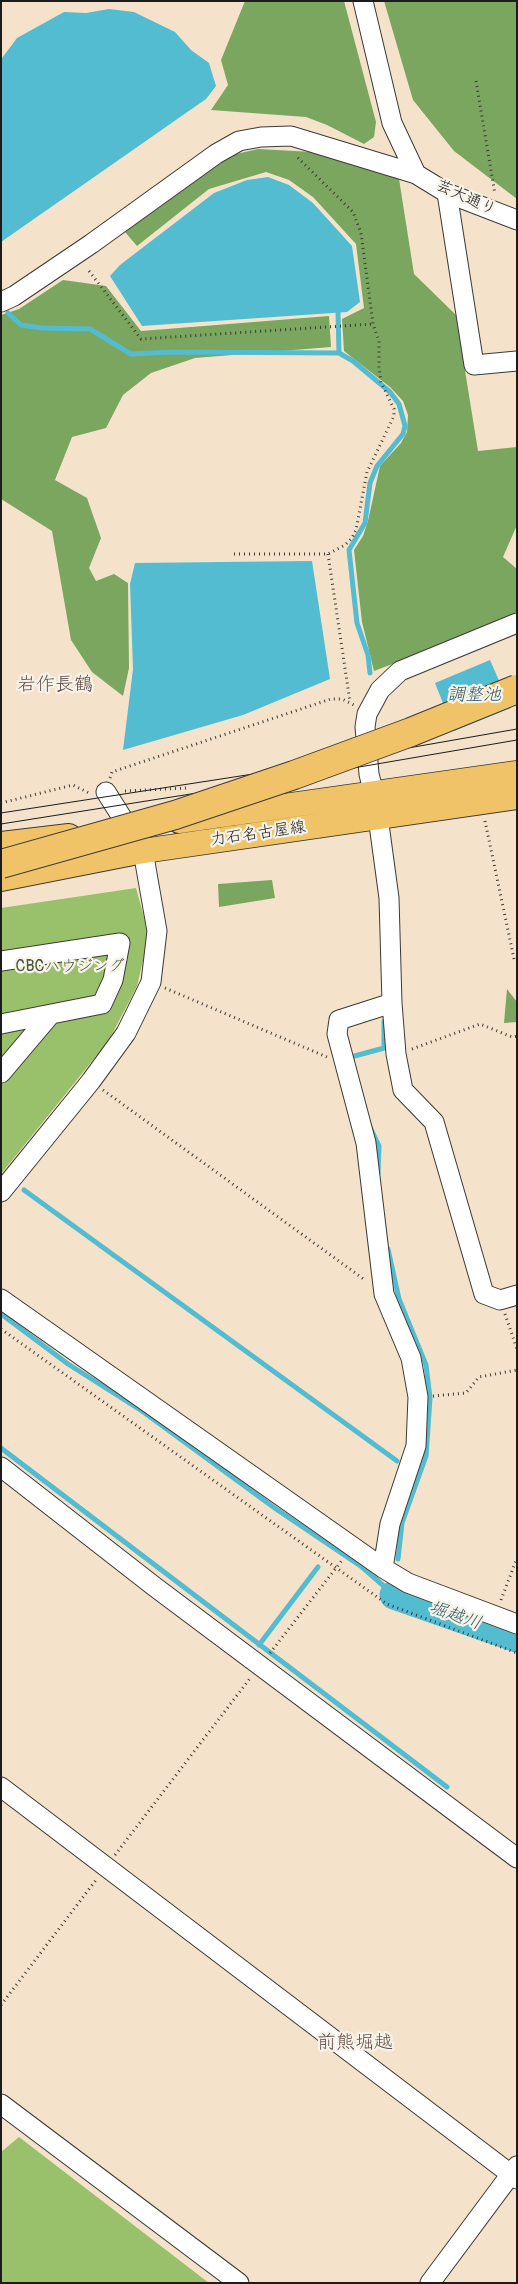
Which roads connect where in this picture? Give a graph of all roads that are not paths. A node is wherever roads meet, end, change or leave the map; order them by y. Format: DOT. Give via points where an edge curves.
graph roads {
  1 [pos="363,1"];
  2 [pos="416,174"];
  3 [pos="447,193"];
  4 [pos="517,220"];
  5 [pos="1,302"];
  6 [pos="517,361"];
  7 [pos="517,623"];
  8 [pos="517,675"];
  9 [pos="517,689"];
  10 [pos="517,773"];
  11 [pos="106,792"];
  12 [pos="517,797"];
  13 [pos="376,806"];
  14 [pos="129,828"];
  15 [pos="1,844"];
  16 [pos="1,850"];
  17 [pos="143,852"];
  18 [pos="1,864"];
  19 [pos="1,879"];
  20 [pos="1,961"];
  21 [pos="392,1003"];
  22 [pos="51,1014"];
  23 [pos="1,1024"];
  24 [pos="1,1073"];
  25 [pos="1,1192"];
  26 [pos="508,1297"];
  27 [pos="1,1299"];
  28 [pos="1,1468"];
  29 [pos="383,1568"];
  30 [pos="517,1624"];
  31 [pos="1,1787"];
  32 [pos="517,1858"];
  33 [pos="1,2104"];
  34 [pos="515,2173"];
  35 [pos="240,2283"];
  36 [pos="430,2283"];
  1 -- 2 [label="street" via="392,123"];
  2 -- 3 [label="street, 芸大通り"];
  2 -- 5 [label="street, 芸大通り" via="290,136 239,141"];
  3 -- 4 [label="street, 芸大通り"];
  3 -- 6 [label="street" via="474,364"];
  7 -- 13 [label="street" via="412,666 392,677 380,690 366,714 369,774"];
  8 -- 16 [label="highway" via="286,764"];
  9 -- 18 [label="highway, bridge" via="294,775 174,815"];
  10 -- 13 [label="main road, 力石名古屋線"];
  11 -- 14 [label="street"];
  12 -- 13 [label="main road, 力石名古屋線" via="481,802"];
  13 -- 14 [label="main road, 力石名古屋線"];
  13 -- 17 [label="main road, 力石名古屋線"];
  13 -- 21 [label="street" via="389,898"];
  14 -- 15 [label="main road, 力石名古屋線"];
  14 -- 17 [label="street"];
  17 -- 19 [label="main road, 力石名古屋線"];
  17 -- 25 [label="street" via="157,931 151,982 126,1033"];
  20 -- 22 [label="street" via="120,943 113,980 102,1004"];
  21 -- 26 [label="street" via="403,1090 434,1122 484,1294"];
  21 -- 29 [label="street" via="339,1020 337,1034 366,1142 384,1294 411,1358 418,1397 416,1446 390,1524"];
  22 -- 23 [label="street"];
  22 -- 24 [label="street"];
  27 -- 29 [label="street"];
  28 -- 32 [label="street"];
  29 -- 30 [label="street" via="408,1583"];
  31 -- 34 [label="street"];
  33 -- 35 [label="street"];
  34 -- 36 [label="street"];
}
